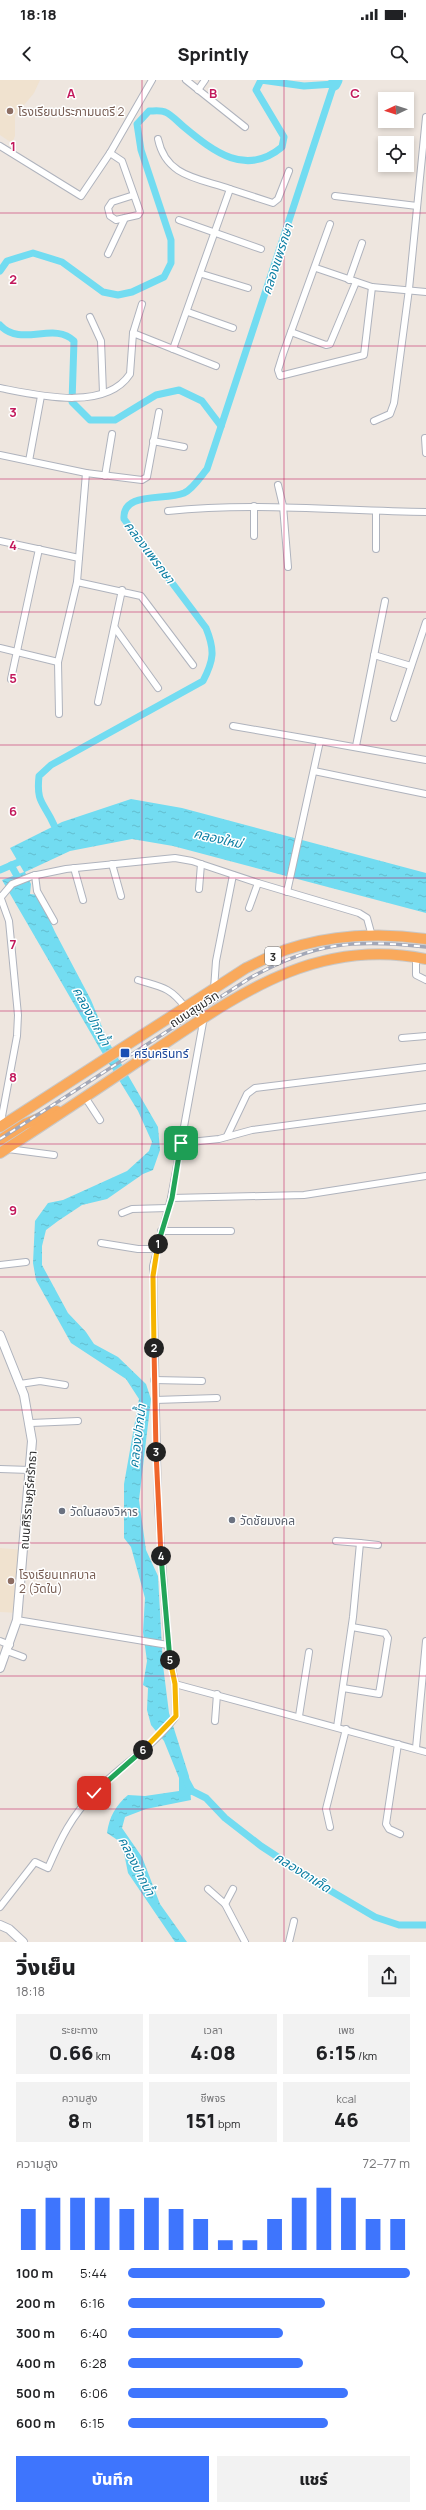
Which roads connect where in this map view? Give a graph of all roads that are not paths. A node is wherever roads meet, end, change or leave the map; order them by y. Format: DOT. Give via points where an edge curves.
graph roads {
  1 [pos="186,80"];
  2 [pos="205,80"];
  3 [pos="150,82"];
  4 [pos="198,90"];
  5 [pos="426,117"];
  6 [pos="245,127"];
  7 [pos="158,139"];
  8 [pos="0,146"];
  9 [pos="110,153"];
  10 [pos="289,171"];
  11 [pos="230,189"];
  12 [pos="134,195"];
  13 [pos="335,196"];
  14 [pos="417,206"];
  15 [pos="125,218"];
  16 [pos="179,220"];
  17 [pos="330,224"];
  18 [pos="215,233"];
  19 [pos="362,243"];
  20 [pos="261,249"];
  21 [pos="108,254"];
  22 [pos="316,268"];
  23 [pos="202,274"];
  24 [pos="349,280"];
  25 [pos="356,282"];
  26 [pos="372,286"];
  27 [pos="248,288"];
  28 [pos="409,289"];
  29 [pos="426,292"];
  30 [pos="142,304"];
  31 [pos="188,312"];
  32 [pos="90,317"];
  33 [pos="233,328"];
  34 [pos="291,332"];
  35 [pos="133,333"];
  36 [pos="173,349"];
  37 [pos="216,366"];
  38 [pos="0,388"];
  39 [pos="103,393"];
  40 [pos="41,396"];
  41 [pos="159,412"];
  42 [pos="374,421"];
  43 [pos="112,434"];
  44 [pos="425,438"];
  45 [pos="153,441"];
  46 [pos="184,447"];
  47 [pos="426,453"];
  48 [pos="0,456"];
  49 [pos="29,461"];
  50 [pos="86,473"];
  51 [pos="105,476"];
  52 [pos="278,485"];
  53 [pos="254,506"];
  54 [pos="283,506"];
  55 [pos="168,511"];
  56 [pos="376,511"];
  57 [pos="426,512"];
  58 [pos="254,536"];
  59 [pos="0,541"];
  60 [pos="39,549"];
  61 [pos="376,549"];
  62 [pos="80,558"];
  63 [pos="288,567"];
  64 [pos="77,582"];
  65 [pos="122,590"];
  66 [pos="385,601"];
  67 [pos="426,622"];
  68 [pos="115,628"];
  69 [pos="0,648"];
  70 [pos="16,652"];
  71 [pos="374,655"];
  72 [pos="58,662"];
  73 [pos="193,666"];
  74 [pos="411,666"];
  75 [pos="11,679"];
  76 [pos="158,688"];
  77 [pos="98,702"];
  78 [pos="59,714"];
  79 [pos="394,718"];
  80 [pos="233,726"];
  81 [pos="320,741"];
  82 [pos="356,746"];
  83 [pos="426,760"];
  84 [pos="314,771"];
  85 [pos="426,794"];
  86 [pos="112,864"];
  87 [pos="201,864"];
  88 [pos="74,868"];
  89 [pos="232,875"];
  90 [pos="34,876"];
  91 [pos="258,884"];
  92 [pos="199,889"];
  93 [pos="288,892"];
  94 [pos="1,895"];
  95 [pos="120,896"];
  96 [pos="83,900"];
  97 [pos="249,908"];
  98 [pos="54,921"];
  99 [pos="372,936"];
  100 [pos="426,939"];
  101 [pos="416,957"];
  102 [pos="426,959"];
  103 [pos="138,980"];
  104 [pos="426,980"];
  105 [pos="214,989"];
  106 [pos="185,1007"];
  107 [pos="204,1018"];
  108 [pos="426,1036"];
  109 [pos="402,1038"];
  110 [pos="426,1067"];
  111 [pos="85,1097"];
  112 [pos="72,1106"];
  113 [pos="426,1107"];
  114 [pos="100,1120"];
  115 [pos="0,1127"];
  116 [pos="227,1136"];
  117 [pos="1,1139"];
  118 [pos="181,1143"];
  119 [pos="4,1151"];
  120 [pos="54,1155"];
  121 [pos="426,1176"];
  122 [pos="172,1198"];
  123 [pos="168,1208"];
  124 [pos="122,1213"];
  125 [pos="162,1231"];
  126 [pos="231,1231"];
  127 [pos="101,1243"];
  128 [pos="157,1249"];
  129 [pos="26,1262"];
  130 [pos="0,1265"];
  131 [pos="0,1335"];
  132 [pos="9,1355"];
  133 [pos="0,1356"];
  134 [pos="154,1380"];
  135 [pos="202,1381"];
  136 [pos="20,1384"];
  137 [pos="65,1385"];
  138 [pos="217,1398"];
  139 [pos="154,1400"];
  140 [pos="78,1421"];
  141 [pos="31,1423"];
  142 [pos="0,1469"];
  143 [pos="30,1470"];
  144 [pos="336,1541"];
  145 [pos="360,1543"];
  146 [pos="378,1545"];
  147 [pos="17,1620"];
  148 [pos="352,1627"];
  149 [pos="0,1641"];
  150 [pos="426,1641"];
  151 [pos="165,1645"];
  152 [pos="8,1648"];
  153 [pos="309,1652"];
  154 [pos="23,1657"];
  155 [pos="0,1668"];
  156 [pos="175,1684"];
  157 [pos="343,1688"];
  158 [pos="217,1694"];
  159 [pos="299,1716"];
  160 [pos="215,1721"];
  161 [pos="337,1727"];
  162 [pos="346,1729"];
  163 [pos="398,1744"];
  164 [pos="416,1748"];
  165 [pos="426,1752"];
  166 [pos="330,1827"];
  167 [pos="400,1834"];
  168 [pos="208,1889"];
  169 [pos="233,1889"];
  170 [pos="225,1904"];
  171 [pos="0,1907"];
  172 [pos="294,1921"];
  173 [pos="0,1925"];
  174 [pos="23,1942"];
  175 [pos="245,1942"];
  176 [pos="289,1942"];
  1 -- 4 [label="street"];
  2 -- 4 [label="street"];
  3 -- 9 [label="street"];
  4 -- 6 [label="street"];
  5 -- 14 [label="street"];
  7 -- 11 [label="street" via="164,158 173,168"];
  8 -- 9 [label="street" via="81,196"];
  9 -- 12 [label="street" via="122,161"];
  10 -- 11 [label="street" via="278,199 273,203"];
  11 -- 18 [label="street"];
  12 -- 15 [label="street" via="139,214"];
  12 -- 15 [label="street" via="112,202 108,208 113,219"];
  13 -- 14 [label="street"];
  14 -- 28 [label="street"];
  15 -- 21 [label="street"];
  16 -- 18 [label="street"];
  17 -- 22 [label="street"];
  18 -- 20 [label="street"];
  18 -- 23 [label="street"];
  19 -- 24 [label="street"];
  22 -- 24 [label="street"];
  22 -- 34 [label="street"];
  23 -- 27 [label="street"];
  23 -- 31 [label="street"];
  24 -- 25 [label="street"];
  25 -- 26 [label="street"];
  25 -- 34 [label="street" via="330,344 326,346"];
  26 -- 28 [label="street"];
  26 -- 34 [label="street" via="364,355 280,376 278,370"];
  28 -- 29 [label="street"];
  28 -- 42 [label="street" via="394,403 390,414"];
  30 -- 35 [label="street"];
  31 -- 33 [label="street"];
  31 -- 36 [label="street"];
  32 -- 39 [label="street" via="101,341"];
  35 -- 36 [label="street"];
  35 -- 39 [label="street" via="130,374 126,380"];
  36 -- 37 [label="street"];
  38 -- 40 [label="street"];
  39 -- 40 [label="street" via="62,398"];
  40 -- 49 [label="street"];
  41 -- 45 [label="street"];
  43 -- 51 [label="street"];
  44 -- 47 [label="street"];
  45 -- 46 [label="street"];
  45 -- 51 [label="street" via="145,479 137,481"];
  48 -- 49 [label="street"];
  49 -- 50 [label="street"];
  50 -- 51 [label="street"];
  50 -- 62 [label="street"];
  52 -- 54 [label="street"];
  53 -- 54 [label="street"];
  53 -- 55 [label="street" via="214,506"];
  53 -- 58 [label="street"];
  54 -- 56 [label="street"];
  54 -- 63 [label="street"];
  56 -- 57 [label="street"];
  56 -- 61 [label="street"];
  59 -- 60 [label="street"];
  60 -- 62 [label="street"];
  60 -- 70 [label="street"];
  62 -- 64 [label="street"];
  64 -- 65 [label="street"];
  64 -- 72 [label="street"];
  65 -- 68 [label="street"];
  65 -- 73 [label="street" via="136,594 147,602"];
  66 -- 71 [label="street"];
  67 -- 74 [label="street"];
  68 -- 76 [label="street"];
  68 -- 77 [label="street"];
  69 -- 70 [label="street"];
  70 -- 72 [label="street"];
  70 -- 75 [label="street"];
  71 -- 74 [label="street"];
  71 -- 82 [label="street"];
  72 -- 78 [label="street"];
  74 -- 79 [label="street"];
  80 -- 81 [label="street"];
  81 -- 82 [label="street"];
  81 -- 84 [label="street"];
  82 -- 83 [label="street"];
  84 -- 85 [label="street"];
  84 -- 93 [label="street"];
  86 -- 87 [label="street" via="175,858"];
  86 -- 88 [label="street"];
  86 -- 95 [label="street"];
  87 -- 89 [label="street"];
  87 -- 92 [label="street"];
  88 -- 90 [label="street"];
  88 -- 96 [label="street"];
  89 -- 91 [label="street"];
  89 -- 105 [label="street" via="216,961"];
  90 -- 94 [label="street" via="12,884"];
  90 -- 98 [label="street" via="37,891"];
  91 -- 93 [label="street"];
  91 -- 97 [label="street"];
  93 -- 99 [label="street" via="364,915"];
  94 -- 115 [label="street" via="9,921 16,984 18,1036"];
  99 -- 100 [label="highway, ถนนสุขุมวิท / 3"];
  99 -- 105 [label="highway, ถนนสุขุมวิท / 3" via="312,942 285,950 246,968"];
  101 -- 102 [label="highway, ถนนสุขุมวิท / 3"];
  101 -- 104 [label="street" via="416,975"];
  101 -- 107 [label="highway, ถนนสุขุมวิท / 3" via="360,956 306,965 256,985"];
  103 -- 106 [label="street" via="167,988"];
  105 -- 106 [label="highway, ถนนสุขุมวิท / 3"];
  106 -- 115 [label="highway, ถนนสุขุมวิท / 3"];
  107 -- 111 [label="highway, ถนนสุขุมวิท / 3"];
  107 -- 118 [label="street"];
  108 -- 109 [label="street"];
  110 -- 116 [label="street" via="255,1088 247,1094"];
  111 -- 112 [label="highway, ถนนสุขุมวิท / 3"];
  111 -- 114 [label="street"];
  112 -- 117 [label="highway" via="38,1118"];
  112 -- 119 [label="highway, ถนนสุขุมวิท / 3"];
  113 -- 116 [label="street" via="252,1130"];
  116 -- 118 [label="street"];
  118 -- 122 [label="street"];
  119 -- 120 [label="street"];
  121 -- 122 [label="street" via="304,1195"];
  122 -- 123 [label="street"];
  123 -- 124 [label="street" via="132,1209"];
  123 -- 125 [label="street"];
  125 -- 126 [label="street"];
  125 -- 128 [label="street"];
  127 -- 128 [label="street" via="138,1249"];
  128 -- 134 [label="street" via="153,1276"];
  129 -- 130 [label="street"];
  131 -- 132 [label="street, ถนนศิริราษฎร์ศรัทธา"];
  132 -- 133 [label="street"];
  132 -- 136 [label="street, ถนนศิริราษฎร์ศรัทธา"];
  134 -- 135 [label="street"];
  134 -- 139 [label="street"];
  136 -- 137 [label="street" via="40,1381"];
  136 -- 141 [label="street, ถนนศิริราษฎร์ศรัทธา"];
  138 -- 139 [label="street"];
  139 -- 151 [label="street"];
  140 -- 141 [label="street"];
  141 -- 143 [label="street, ถนนศิริราษฎร์ศรัทธา"];
  142 -- 143 [label="street"];
  143 -- 147 [label="street, ถนนศิริราษฎร์ศรัทธา"];
  144 -- 145 [label="street"];
  145 -- 146 [label="street"];
  145 -- 148 [label="street"];
  147 -- 151 [label="street"];
  147 -- 152 [label="street, ถนนศิริราษฎร์ศรัทธา"];
  148 -- 157 [label="street"];
  148 -- 157 [label="street" via="385,1633 388,1638 379,1694"];
  149 -- 152 [label="street"];
  150 -- 164 [label="street"];
  151 -- 156 [label="street"];
  152 -- 154 [label="street"];
  152 -- 155 [label="street, ถนนศิริราษฎร์ศรัทธา"];
  153 -- 159 [label="street"];
  156 -- 158 [label="street"];
  156 -- 171 [label="street" via="177,1712 173,1720 94,1793 68,1823 48,1868 35,1862"];
  157 -- 161 [label="street"];
  158 -- 159 [label="street"];
  158 -- 160 [label="street"];
  159 -- 161 [label="street"];
  161 -- 162 [label="street"];
  162 -- 163 [label="street"];
  162 -- 166 [label="street" via="326,1809"];
  163 -- 164 [label="street"];
  163 -- 167 [label="street" via="386,1824 389,1829"];
  164 -- 165 [label="street"];
  168 -- 170 [label="street"];
  169 -- 170 [label="street"];
  170 -- 175 [label="street"];
  172 -- 176 [label="street"];
  173 -- 174 [label="street" via="9,1929"];
}
